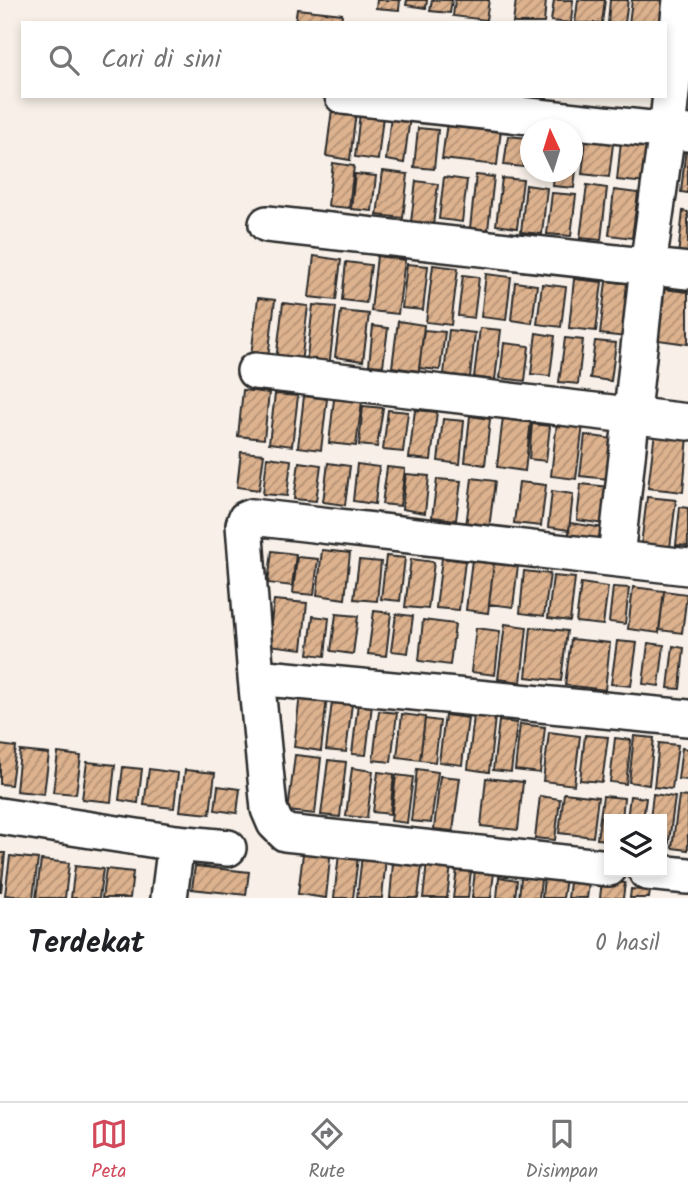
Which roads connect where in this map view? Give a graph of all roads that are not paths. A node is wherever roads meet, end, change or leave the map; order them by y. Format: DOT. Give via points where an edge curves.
graph roads {
  1 [pos="681,0"];
  2 [pos="362,98"];
  3 [pos="677,132"];
  4 [pos="267,224"];
  5 [pos="648,266"];
  6 [pos="688,271"];
  7 [pos="255,371"];
  8 [pos="633,415"];
  9 [pos="688,422"];
  10 [pos="616,557"];
  11 [pos="688,567"];
  12 [pos="256,677"];
  13 [pos="688,718"];
  14 [pos="0,816"];
  15 [pos="176,843"];
  16 [pos="228,848"];
  17 [pos="604,867"];
  18 [pos="667,874"];
  19 [pos="688,876"];
  20 [pos="169,898"];
  1 -- 3 [label="street"];
  2 -- 3 [label="street"];
  3 -- 5 [label="street"];
  4 -- 5 [label="street"];
  5 -- 6 [label="street"];
  5 -- 8 [label="street"];
  7 -- 8 [label="street"];
  8 -- 9 [label="street"];
  8 -- 10 [label="street"];
  10 -- 11 [label="street"];
  10 -- 12 [label="street" via="246,519"];
  12 -- 13 [label="street"];
  12 -- 17 [label="street" via="269,808 285,833"];
  14 -- 15 [label="street"];
  15 -- 16 [label="street"];
  15 -- 20 [label="street"];
  18 -- 19 [label="street"];
}
